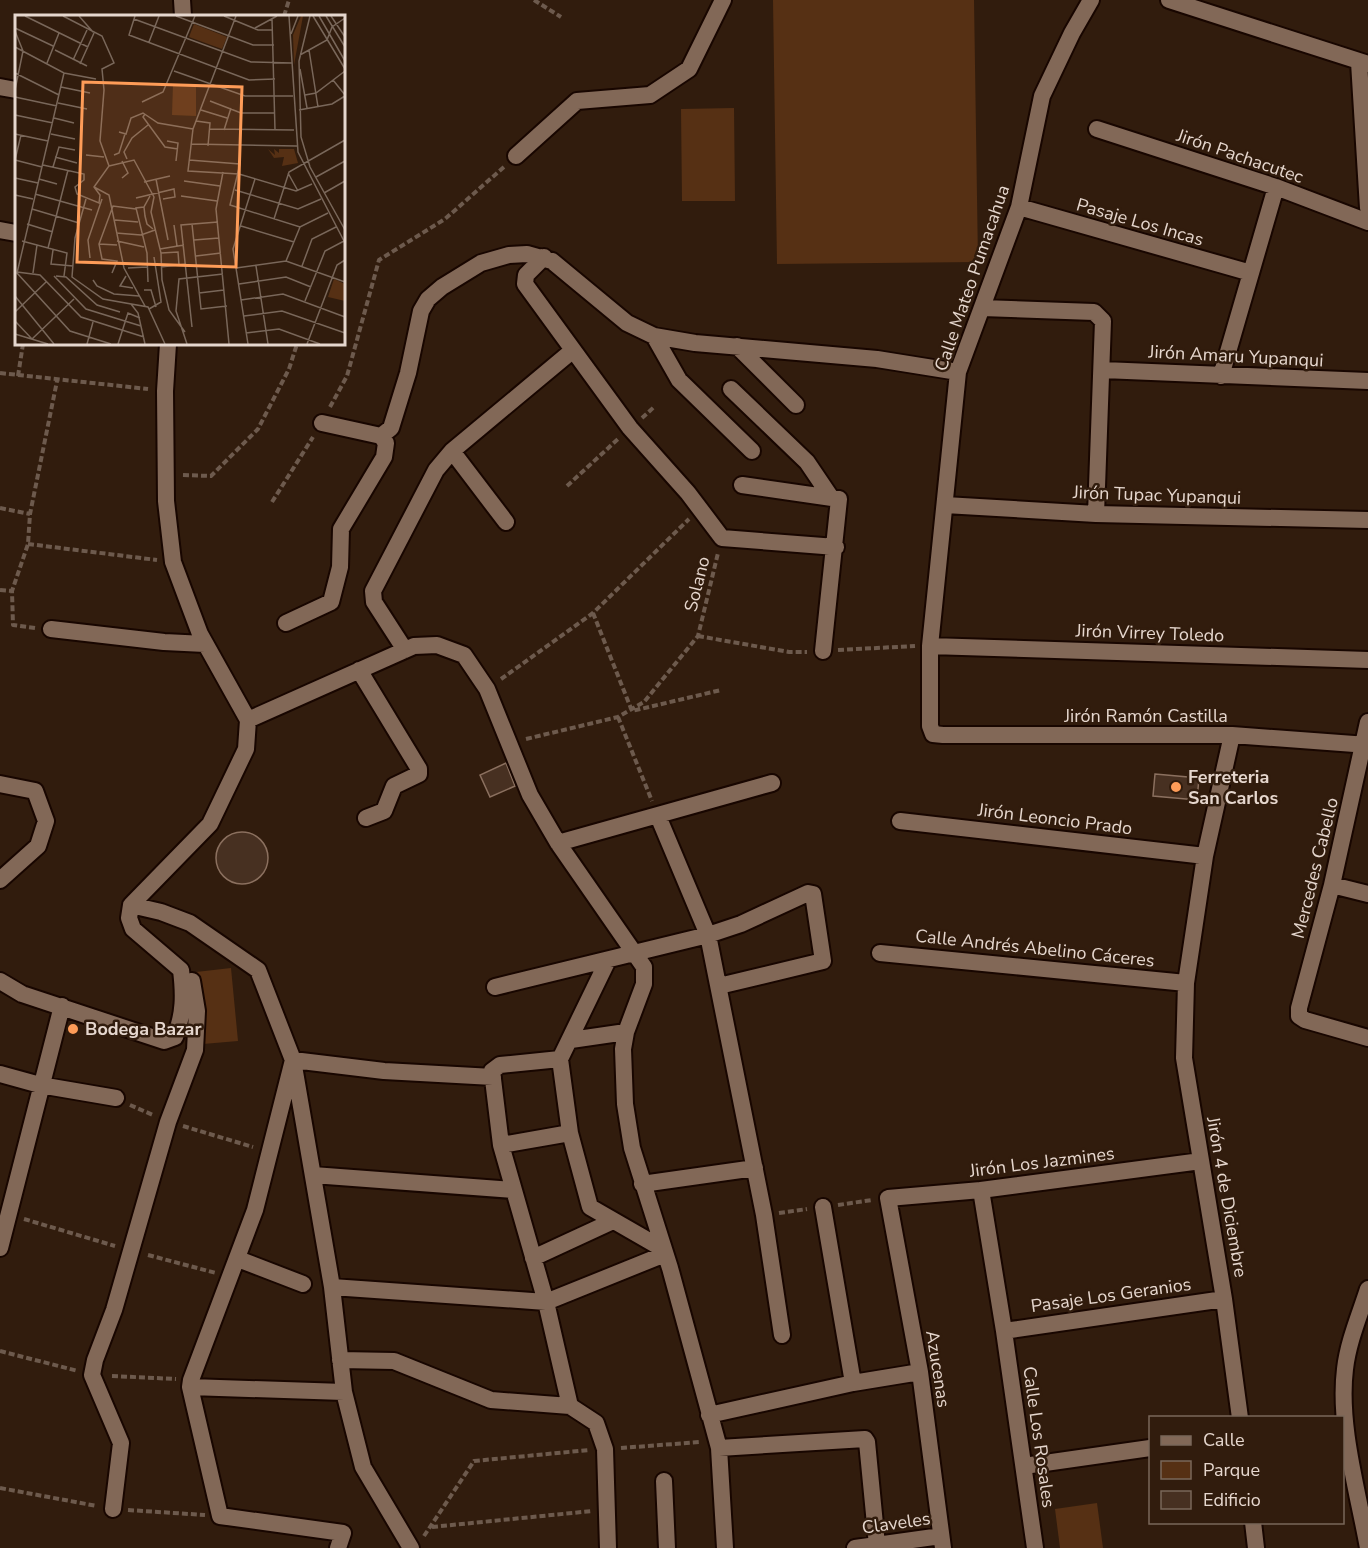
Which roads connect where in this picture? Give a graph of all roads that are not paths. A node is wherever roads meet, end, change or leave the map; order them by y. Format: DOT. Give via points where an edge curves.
graph roads {
  1 [pos="182,0"];
  2 [pos="723,0"];
  3 [pos="1091,0"];
  4 [pos="1169,0"];
  5 [pos="183,15"];
  6 [pos="1364,63"];
  7 [pos="0,87"];
  8 [pos="15,90"];
  9 [pos="1097,129"];
  10 [pos="516,156"];
  11 [pos="1276,187"];
  12 [pos="1019,207"];
  13 [pos="1368,208"];
  14 [pos="1368,222"];
  15 [pos="0,230"];
  16 [pos="15,233"];
  17 [pos="544,257"];
  18 [pos="1251,273"];
  19 [pos="982,308"];
  20 [pos="654,336"];
  21 [pos="168,345"];
  22 [pos="738,346"];
  23 [pos="573,351"];
  24 [pos="1103,370"];
  25 [pos="958,372"];
  26 [pos="1221,376"];
  27 [pos="1368,381"];
  28 [pos="731,389"];
  29 [pos="796,405"];
  30 [pos="321,423"];
  31 [pos="381,436"];
  32 [pos="452,451"];
  33 [pos="752,451"];
  34 [pos="742,485"];
  35 [pos="830,496"];
  36 [pos="945,505"];
  37 [pos="1096,514"];
  38 [pos="1368,520"];
  39 [pos="506,522"];
  40 [pos="836,547"];
  41 [pos="286,622"];
  42 [pos="51,629"];
  43 [pos="205,644"];
  44 [pos="930,645"];
  45 [pos="405,650"];
  46 [pos="824,651"];
  47 [pos="1368,660"];
  48 [pos="360,670"];
  49 [pos="248,720"];
  50 [pos="1368,722"];
  51 [pos="930,726"];
  52 [pos="1232,735"];
  53 [pos="1367,745"];
  54 [pos="772,783"];
  55 [pos="0,784"];
  56 [pos="658,816"];
  57 [pos="366,818"];
  58 [pos="900,821"];
  59 [pos="558,843"];
  60 [pos="1205,856"];
  61 [pos="0,879"];
  62 [pos="1332,885"];
  63 [pos="1368,894"];
  64 [pos="130,905"];
  65 [pos="708,935"];
  66 [pos="635,953"];
  67 [pos="880,953"];
  68 [pos="608,960"];
  69 [pos="181,970"];
  70 [pos="0,981"];
  71 [pos="1186,983"];
  72 [pos="719,986"];
  73 [pos="495,987"];
  74 [pos="62,1006"];
  75 [pos="626,1032"];
  76 [pos="1368,1038"];
  77 [pos="571,1040"];
  78 [pos="560,1059"];
  79 [pos="293,1060"];
  80 [pos="0,1074"];
  81 [pos="493,1077"];
  82 [pos="40,1085"];
  83 [pos="116,1098"];
  84 [pos="570,1133"];
  85 [pos="501,1145"];
  86 [pos="1201,1161"];
  87 [pos="755,1168"];
  88 [pos="313,1175"];
  89 [pos="642,1184"];
  90 [pos="512,1190"];
  91 [pos="981,1190"];
  92 [pos="888,1198"];
  93 [pos="824,1207"];
  94 [pos="4,1214"];
  95 [pos="613,1221"];
  96 [pos="0,1248"];
  97 [pos="664,1251"];
  98 [pos="533,1258"];
  99 [pos="238,1259"];
  100 [pos="303,1284"];
  101 [pos="332,1287"];
  102 [pos="1368,1288"];
  103 [pos="1224,1299"];
  104 [pos="546,1302"];
  105 [pos="1004,1330"];
  106 [pos="782,1335"];
  107 [pos="340,1360"];
  108 [pos="920,1372"];
  109 [pos="853,1383"];
  110 [pos="190,1387"];
  111 [pos="344,1392"];
  112 [pos="570,1406"];
  113 [pos="709,1415"];
  114 [pos="1240,1416"];
  115 [pos="718,1448"];
  116 [pos="1149,1448"];
  117 [pos="1024,1466"];
  118 [pos="664,1481"];
  119 [pos="113,1509"];
  120 [pos="1253,1524"];
  121 [pos="340,1541"];
  122 [pos="942,1542"];
  123 [pos="415,1544"];
  124 [pos="877,1545"];
  125 [pos="608,1548"];
  126 [pos="667,1548"];
  127 [pos="725,1548"];
  128 [pos="855,1548"];
  129 [pos="1035,1548"];
  130 [pos="1256,1548"];
  131 [pos="1368,1548"];
  1 -- 5 [label="street"];
  2 -- 10 [label="street" via="689,69 650,95 577,101"];
  3 -- 12 [label="street, Calle Mateo Pumacahua" via="1042,96"];
  4 -- 6 [label="street"];
  6 -- 13 [label="street"];
  7 -- 8 [label="street"];
  9 -- 11 [label="street, Jirón Pachacutec"];
  11 -- 14 [label="street, Jirón Pachacutec"];
  11 -- 18 [label="street"];
  12 -- 18 [label="street, Pasaje Los Incas"];
  12 -- 19 [label="street, Calle Mateo Pumacahua"];
  15 -- 16 [label="street"];
  17 -- 20 [label="street" via="627,323"];
  17 -- 23 [label="street" via="526,274 525,284"];
  17 -- 31 [label="street" via="509,255 481,263 428,299 421,311 392,428"];
  18 -- 26 [label="street"];
  19 -- 24 [label="street" via="1100,315"];
  19 -- 25 [label="street, Calle Mateo Pumacahua"];
  20 -- 22 [label="street"];
  20 -- 33 [label="street" via="684,385"];
  21 -- 43 [label="street" via="166,501 173,562"];
  22 -- 25 [label="street" via="877,359"];
  22 -- 29 [label="street"];
  23 -- 32 [label="street"];
  23 -- 40 [label="street" via="630,428 722,538"];
  24 -- 26 [label="street, Jirón Amaru Yupanqui"];
  24 -- 37 [label="street"];
  25 -- 36 [label="street, Calle Mateo Pumacahua"];
  26 -- 27 [label="street, Jirón Amaru Yupanqui"];
  28 -- 35 [label="street" via="807,462"];
  30 -- 31 [label="street"];
  31 -- 41 [label="street" via="386,443 384,458 341,529 339,567 331,602"];
  32 -- 39 [label="street"];
  32 -- 45 [label="street" via="436,470 373,591 374,602"];
  34 -- 35 [label="street"];
  35 -- 40 [label="street" via="840,501"];
  36 -- 37 [label="street, Jirón Tupac Yupanqui"];
  36 -- 44 [label="street, Calle Mateo Pumacahua"];
  37 -- 38 [label="street, Jirón Tupac Yupanqui"];
  40 -- 46 [label="street"];
  42 -- 43 [label="street"];
  43 -- 49 [label="street"];
  44 -- 47 [label="street, Jirón Virrey Toledo"];
  44 -- 51 [label="street, Calle Mateo Pumacahua"];
  45 -- 48 [label="street"];
  45 -- 59 [label="street" via="437,645 464,655 487,689 530,795"];
  48 -- 49 [label="street"];
  48 -- 57 [label="street" via="419,774 394,786 384,812"];
  49 -- 64 [label="street" via="246,749 210,824"];
  50 -- 53 [label="street, Mercedes Cabello"];
  51 -- 52 [label="street, Jirón Ramón Castilla" via="933,734 943,735"];
  52 -- 53 [label="street, Jirón Ramón Castilla"];
  52 -- 60 [label="street, Jirón 4 de Diciembre"];
  53 -- 62 [label="street, Mercedes Cabello"];
  54 -- 56 [label="street"];
  55 -- 61 [label="street" via="35,791 46,821 38,846"];
  56 -- 59 [label="street"];
  56 -- 65 [label="street"];
  58 -- 60 [label="street, Jirón Leoncio Prado"];
  59 -- 66 [label="street"];
  60 -- 71 [label="street, Jirón 4 de Diciembre"];
  62 -- 63 [label="street"];
  62 -- 76 [label="street, Mercedes Cabello" via="1299,1016"];
  64 -- 69 [label="street" via="133,929"];
  64 -- 79 [label="street" via="190,923 258,970"];
  65 -- 66 [label="street"];
  65 -- 72 [label="street"];
  65 -- 72 [label="street" via="813,894 823,961"];
  66 -- 68 [label="street"];
  66 -- 75 [label="street" via="646,975"];
  67 -- 71 [label="street, Calle Andrés Abelino Cáceres"];
  68 -- 73 [label="street"];
  68 -- 77 [label="street"];
  69 -- 74 [label="street" via="185,1000 181,1022 175,1037 164,1041"];
  69 -- 119 [label="street" via="194,984 195,1050 126,1249 92,1375 121,1443"];
  70 -- 74 [label="street" via="22,994"];
  71 -- 86 [label="street, Jirón 4 de Diciembre" via="1184,1058"];
  72 -- 87 [label="street"];
  74 -- 82 [label="street"];
  75 -- 77 [label="street"];
  75 -- 89 [label="street" via="625,1104"];
  77 -- 78 [label="street"];
  78 -- 81 [label="street" via="500,1065 492,1071"];
  78 -- 84 [label="street"];
  79 -- 81 [label="street" via="384,1071"];
  79 -- 88 [label="street"];
  79 -- 99 [label="street" via="271,1152"];
  80 -- 82 [label="street"];
  81 -- 85 [label="street"];
  82 -- 83 [label="street"];
  82 -- 94 [label="street"];
  84 -- 85 [label="street"];
  84 -- 95 [label="street" via="587,1202"];
  85 -- 90 [label="street"];
  86 -- 91 [label="street, Jirón Los Jazmines"];
  86 -- 103 [label="street, Jirón 4 de Diciembre"];
  87 -- 89 [label="street"];
  87 -- 106 [label="street"];
  88 -- 90 [label="street"];
  88 -- 101 [label="street"];
  89 -- 97 [label="street"];
  90 -- 98 [label="street"];
  91 -- 92 [label="street, Jirón Los Jazmines"];
  91 -- 105 [label="street, Calle Los Rosales"];
  92 -- 108 [label="street, Azucenas"];
  93 -- 109 [label="street"];
  94 -- 96 [label="street"];
  95 -- 97 [label="street"];
  95 -- 98 [label="street"];
  97 -- 104 [label="street"];
  97 -- 113 [label="street"];
  98 -- 104 [label="street"];
  99 -- 100 [label="street"];
  99 -- 110 [label="street"];
  101 -- 104 [label="street"];
  101 -- 107 [label="street"];
  102 -- 131 [label="street" via="1345,1365 1342,1391"];
  103 -- 105 [label="street, Pasaje Los Geranios"];
  103 -- 114 [label="street, Jirón 4 de Diciembre"];
  104 -- 112 [label="street"];
  105 -- 117 [label="street, Calle Los Rosales"];
  107 -- 111 [label="street"];
  107 -- 112 [label="street" via="394,1361 491,1400"];
  108 -- 109 [label="street"];
  108 -- 122 [label="street, Azucenas"];
  109 -- 113 [label="street"];
  110 -- 111 [label="street"];
  110 -- 121 [label="street" via="220,1516"];
  111 -- 123 [label="street" via="363,1467"];
  112 -- 125 [label="street" via="596,1423 605,1449"];
  113 -- 115 [label="street"];
  115 -- 124 [label="street" via="865,1439"];
  115 -- 127 [label="street"];
  116 -- 117 [label="street"];
  117 -- 129 [label="street, Calle Los Rosales"];
  118 -- 126 [label="street"];
  120 -- 130 [label="street"];
  122 -- 124 [label="street, Claveles"];
  124 -- 128 [label="street, Claveles"];
}
